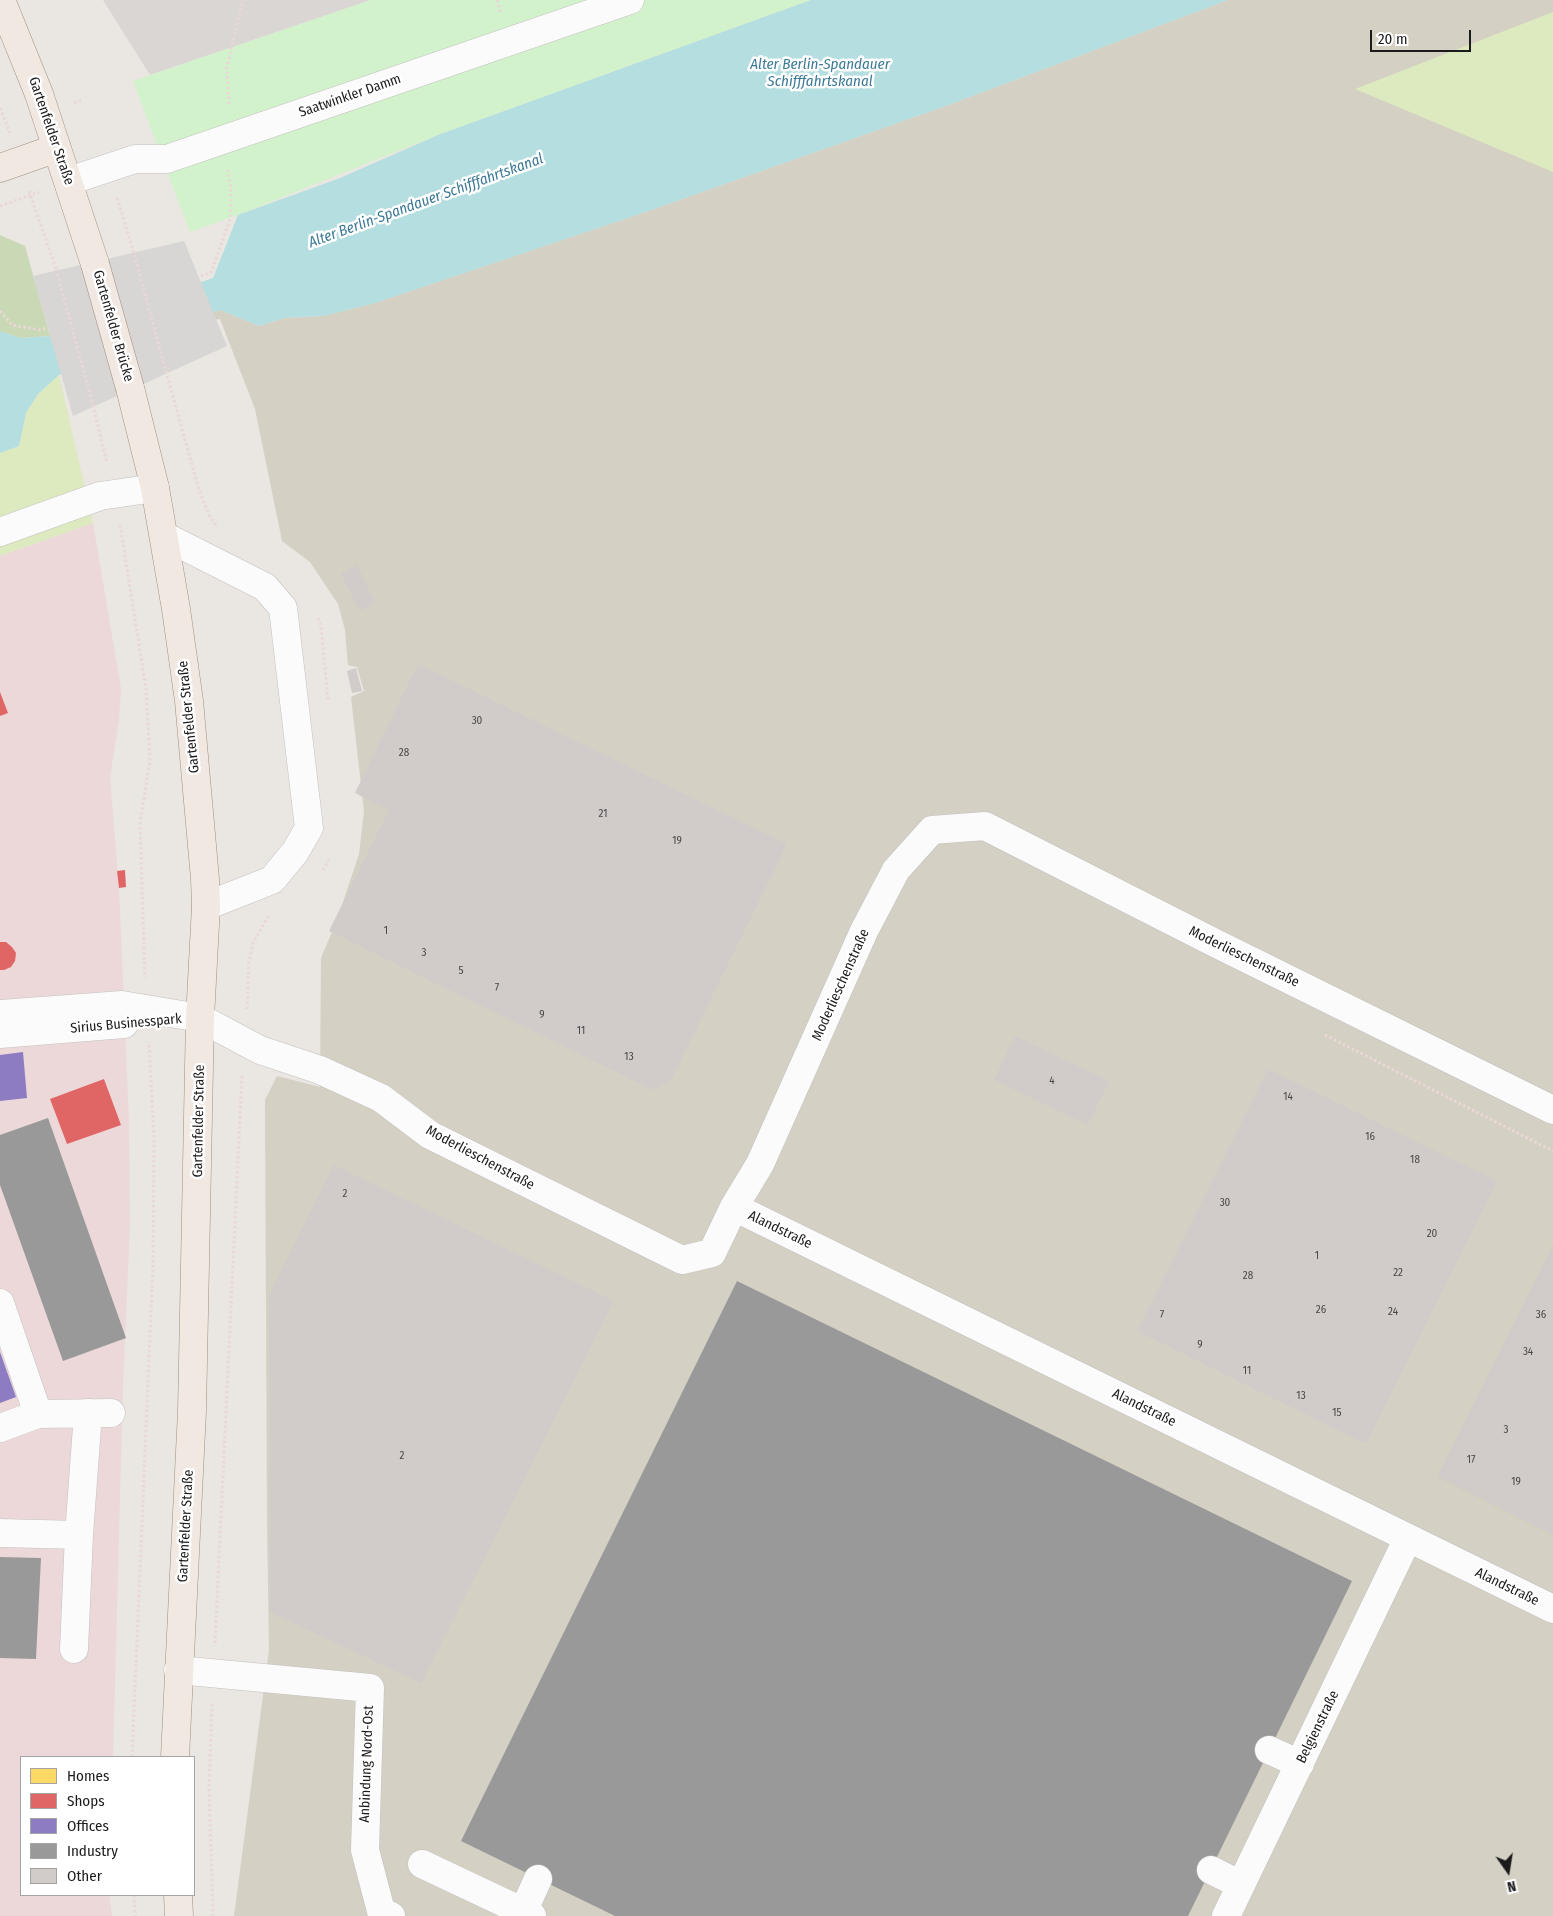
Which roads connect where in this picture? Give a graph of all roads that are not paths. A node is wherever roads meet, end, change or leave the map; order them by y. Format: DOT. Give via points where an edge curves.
graph roads {
  1 [pos="1,0"];
  2 [pos="630,0"];
  3 [pos="57,148"];
  4 [pos="0,168"];
  5 [pos="69,181"];
  6 [pos="95,264"];
  7 [pos="130,388"];
  8 [pos="155,488"];
  9 [pos="0,532"];
  10 [pos="164,536"];
  11 [pos="206,906"];
  12 [pos="0,1014"];
  13 [pos="147,1016"];
  14 [pos="200,1018"];
  15 [pos="0,1034"];
  16 [pos="1553,1110"];
  17 [pos="734,1207"];
  18 [pos="0,1303"];
  19 [pos="38,1414"];
  20 [pos="0,1428"];
  21 [pos="0,1533"];
  22 [pos="79,1535"];
  23 [pos="1408,1538"];
  24 [pos="1553,1609"];
  25 [pos="74,1649"];
  26 [pos="178,1670"];
  27 [pos="1270,1750"];
  28 [pos="175,1756"];
  29 [pos="1300,1764"];
  30 [pos="422,1864"];
  31 [pos="1211,1870"];
  32 [pos="538,1878"];
  33 [pos="1241,1886"];
  34 [pos="178,1896"];
  35 [pos="386,1913"];
  36 [pos="527,1914"];
  37 [pos="179,1916"];
  38 [pos="1226,1916"];
  1 -- 3 [label="main road, Gartenfelder Straße"];
  2 -- 5 [label="street, Saatwinkler Damm" via="166,159 135,159"];
  3 -- 4 [label="main road"];
  3 -- 5 [label="main road, Gartenfelder Straße"];
  5 -- 6 [label="main road, Gartenfelder Straße"];
  6 -- 7 [label="main road, Gartenfelder Brücke, bridge"];
  7 -- 8 [label="main road, Gartenfelder Straße"];
  8 -- 9 [label="street" via="100,496"];
  8 -- 10 [label="main road, Gartenfelder Straße"];
  10 -- 11 [label="main road, Gartenfelder Straße" via="188,701"];
  10 -- 11 [label="street" via="265,588 283,608 308,828 295,852 272,880"];
  11 -- 14 [label="main road, Gartenfelder Straße"];
  12 -- 13 [label="street, Sirius Businesspark" via="122,1005"];
  13 -- 14 [label="street, Sirius Businesspark"];
  13 -- 15 [label="street, Sirius Businesspark"];
  14 -- 17 [label="street, Moderlieschenstraße" via="260,1050 320,1070 381,1098 430,1135 682,1260 712,1254"];
  14 -- 26 [label="main road, Gartenfelder Straße" via="192,1410"];
  16 -- 17 [label="street, Moderlieschenstraße" via="985,826 932,830 896,870 864,931 760,1164"];
  17 -- 23 [label="street, Alandstraße"];
  18 -- 19 [label="street"];
  19 -- 20 [label="street"];
  19 -- 22 [label="street" via="99,1413"];
  21 -- 22 [label="street"];
  22 -- 25 [label="street"];
  23 -- 24 [label="street, Alandstraße"];
  23 -- 29 [label="street, Belgienstraße"];
  26 -- 28 [label="main road, Gartenfelder Straße"];
  26 -- 35 [label="street, Anbindung Nord-Ost" via="370,1688 365,1850"];
  27 -- 29 [label="street"];
  29 -- 33 [label="street, Belgienstraße"];
  30 -- 36 [label="street"];
  31 -- 33 [label="street"];
  32 -- 36 [label="street"];
  33 -- 38 [label="street, Belgienstraße"];
  34 -- 37 [label="main road"];
}
